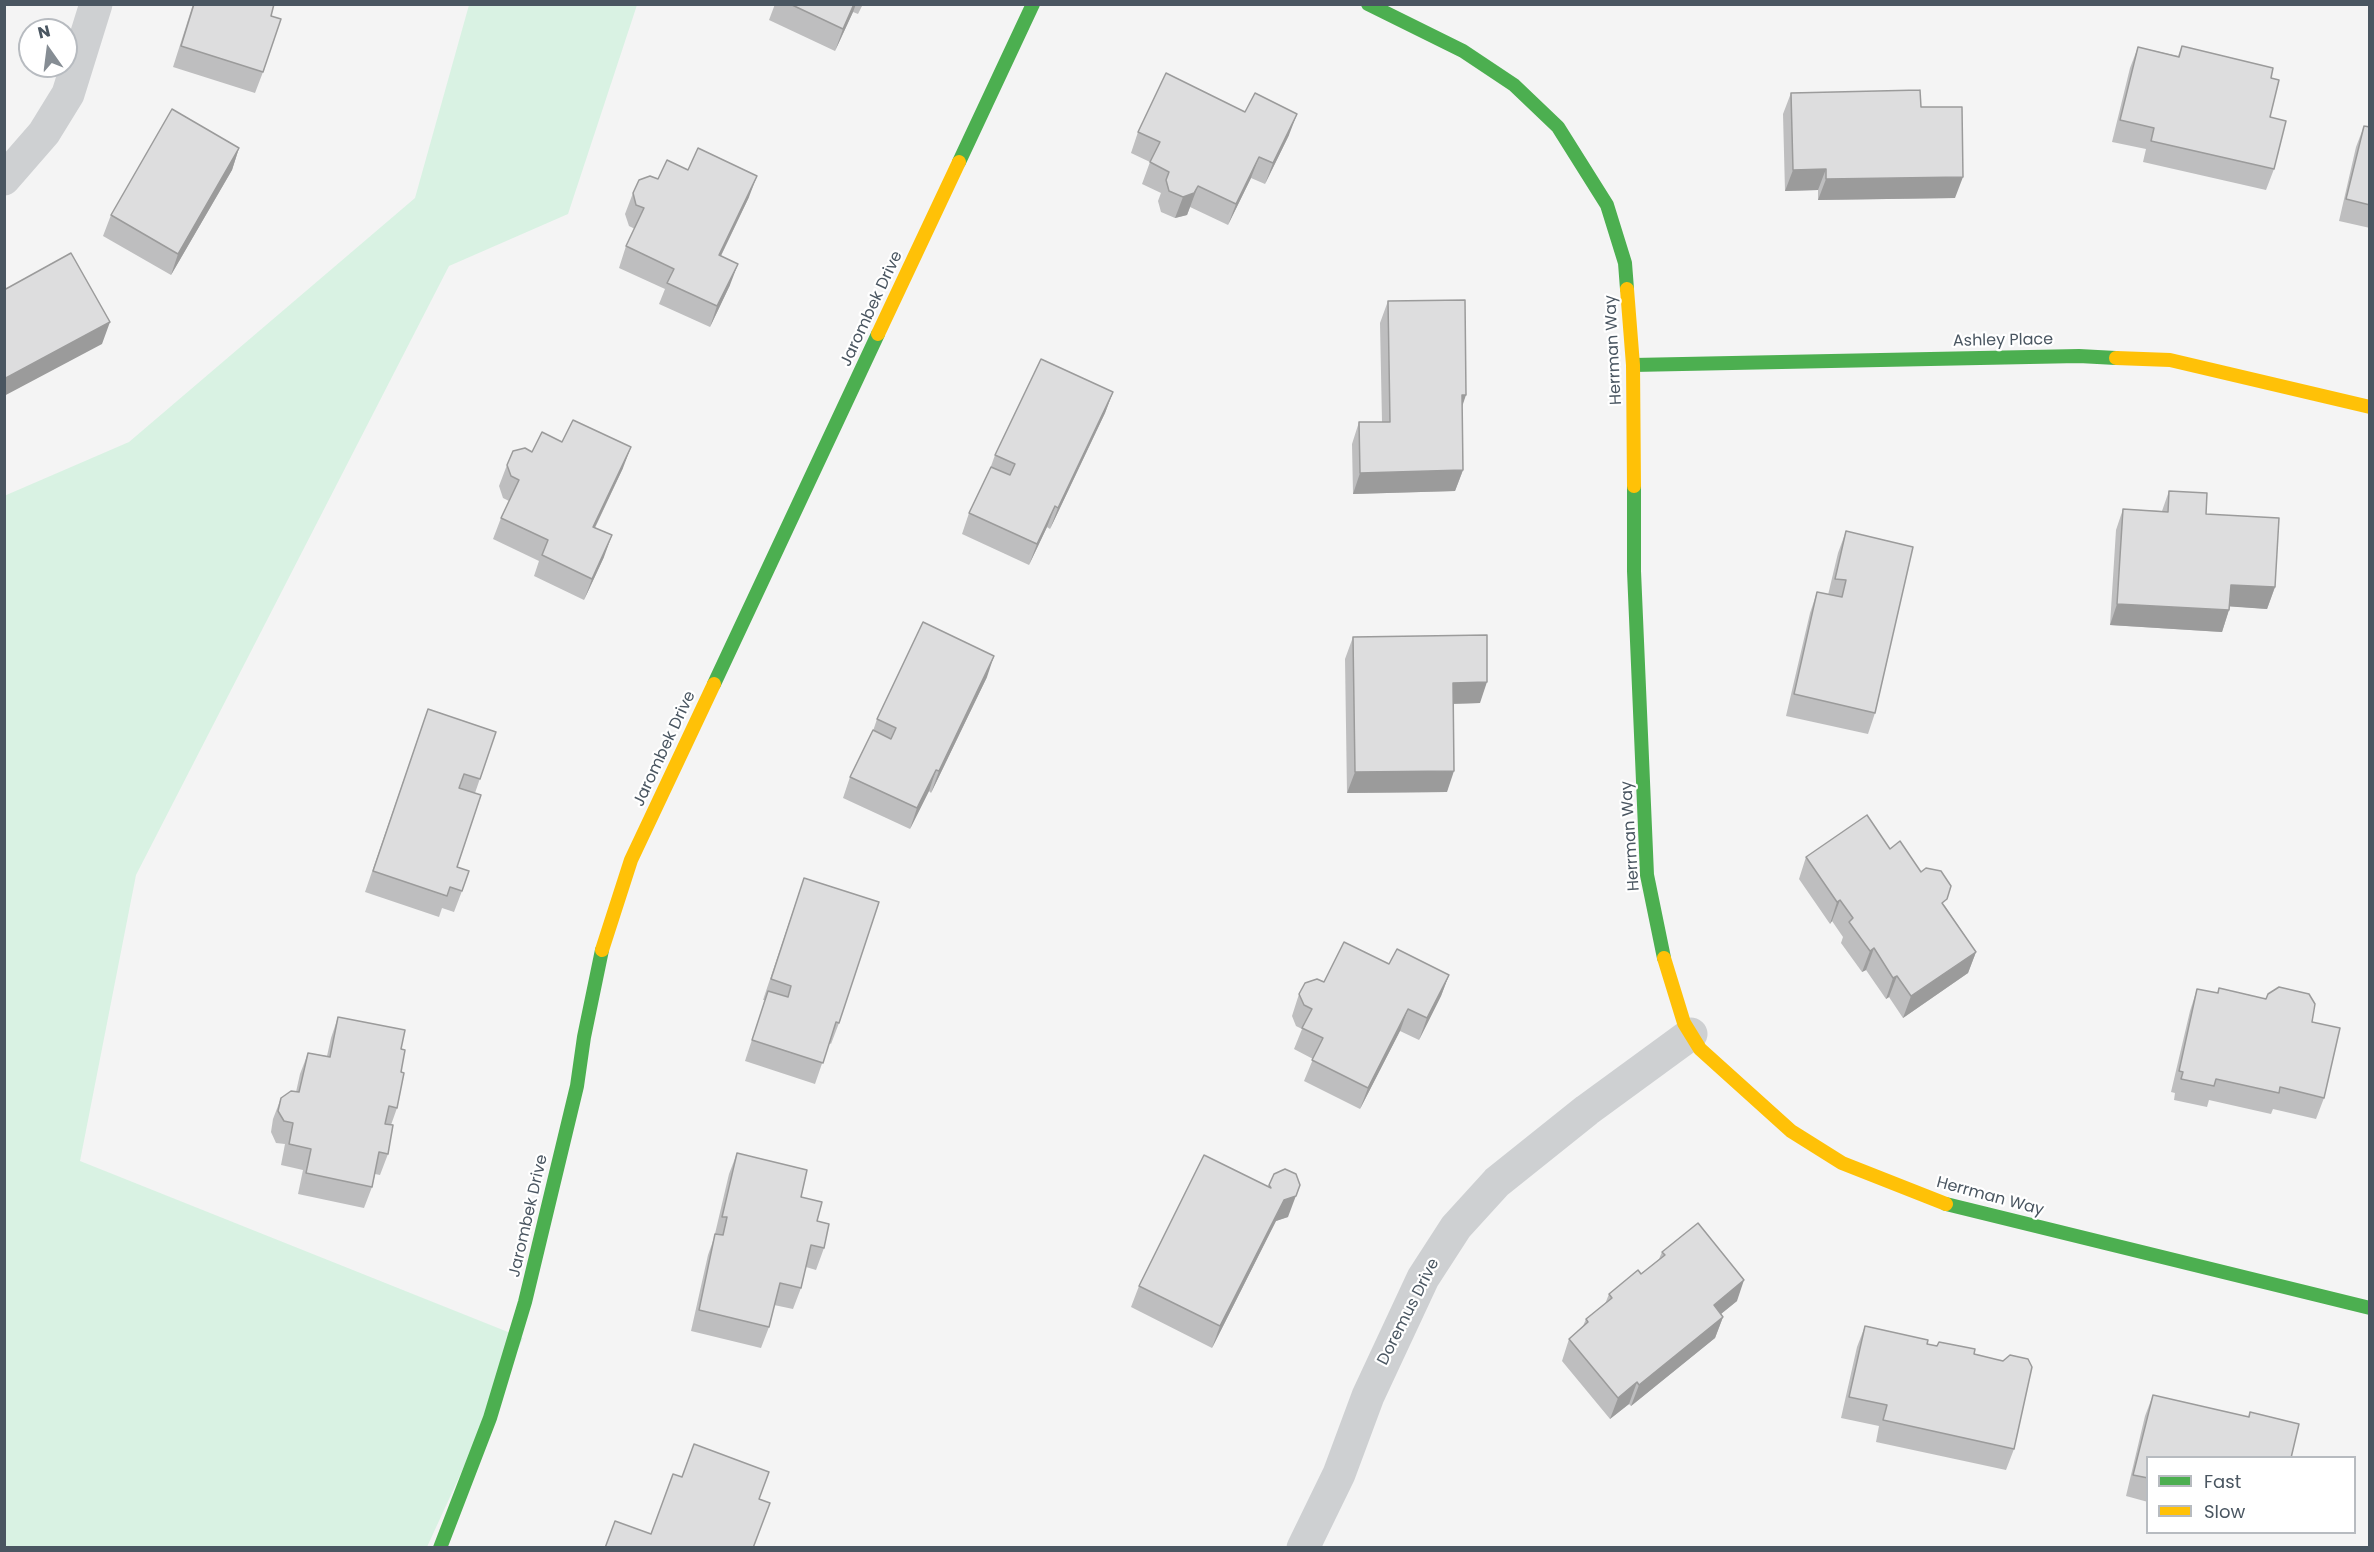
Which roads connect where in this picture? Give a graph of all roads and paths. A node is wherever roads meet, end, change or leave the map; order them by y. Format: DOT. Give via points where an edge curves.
graph roads {
  1 [pos="96,4"];
  2 [pos="1033,4"];
  3 [pos="1368,4"];
  4 [pos="4,179"];
  5 [pos="1633,365"];
  6 [pos="2370,407"];
  7 [pos="1691,1034"];
  8 [pos="2370,1308"];
  9 [pos="440,1548"];
  10 [pos="1303,1548"];
  1 -- 4 [label="street" via="68,94 44,133"];
  2 -- 9 [label="street, Jarombek Drive" via="631,860 603,947 577,1086 525,1302 490,1418"];
  3 -- 5 [label="street, Herrman Way" via="1463,51 1514,85 1558,128 1607,205 1625,263"];
  5 -- 6 [label="street, Ashley Place" via="2079,357 2170,360"];
  5 -- 7 [label="street, Herrman Way" via="1634,571 1647,875 1666,964"];
  7 -- 8 [label="street, Herrman Way" via="1700,1048 1791,1131 1842,1163 1950,1206"];
  7 -- 10 [label="street, Doremus Drive" via="1497,1182 1456,1227 1423,1278"];
}
